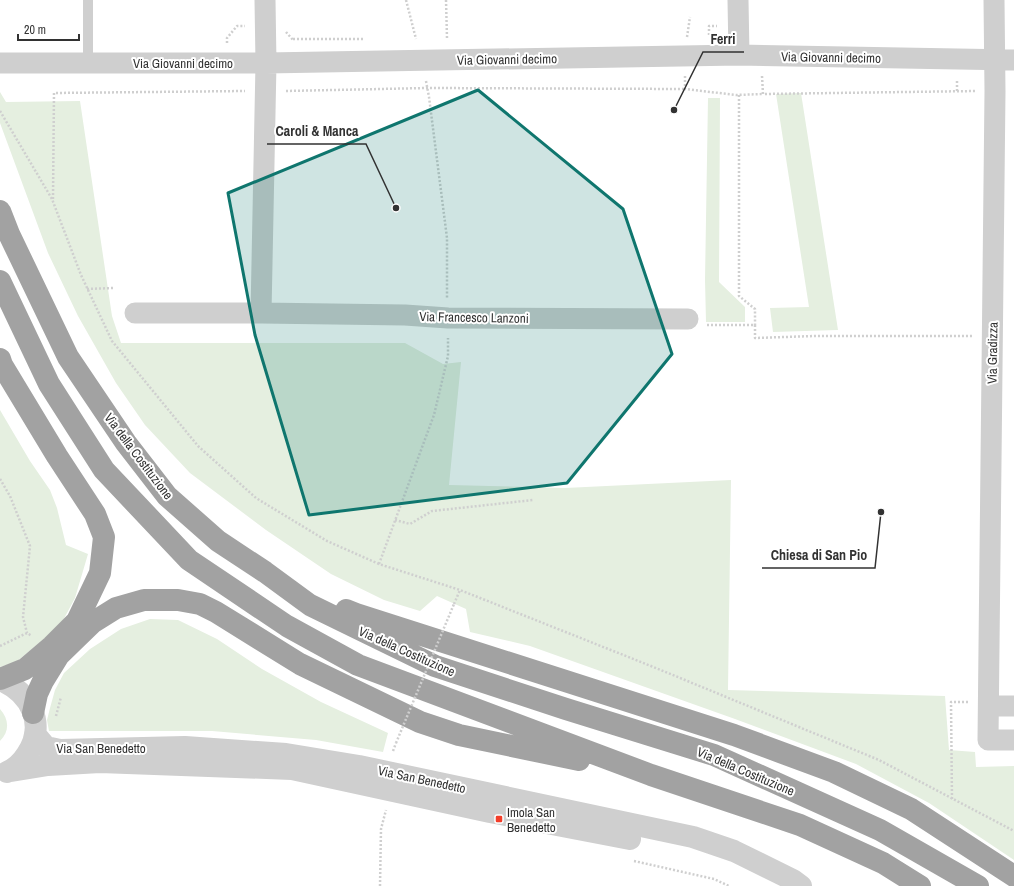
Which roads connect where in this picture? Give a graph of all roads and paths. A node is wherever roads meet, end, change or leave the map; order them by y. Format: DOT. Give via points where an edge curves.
graph roads {
  1 [pos="88,0"];
  2 [pos="265,0"];
  3 [pos="406,0"];
  4 [pos="446,0"];
  5 [pos="738,0"];
  6 [pos="994,0"];
  7 [pos="690,17"];
  8 [pos="447,38"];
  9 [pos="293,39"];
  10 [pos="370,39"];
  11 [pos="686,48"];
  12 [pos="739,55"];
  13 [pos="762,56"];
  14 [pos="1005,59"];
  15 [pos="421,61"];
  16 [pos="0,63"];
  17 [pos="88,63"];
  18 [pos="266,63"];
  19 [pos="685,89"];
  20 [pos="265,91"];
  21 [pos="995,91"];
  22 [pos="763,94"];
  23 [pos="739,95"];
  24 [pos="0,111"];
  25 [pos="52,199"];
  26 [pos="0,211"];
  27 [pos="0,281"];
  28 [pos="112,288"];
  29 [pos="87,289"];
  30 [pos="135,313"];
  31 [pos="261,313"];
  32 [pos="688,319"];
  33 [pos="755,325"];
  34 [pos="979,336"];
  35 [pos="0,359"];
  36 [pos="0,479"];
  37 [pos="533,500"];
  38 [pos="395,520"];
  39 [pos="265,572"];
  40 [pos="460,590"];
  41 [pos="28,633"];
  42 [pos="0,679"];
  43 [pos="981,704"];
  44 [pos="1014,706"];
  45 [pos="34,723"];
  46 [pos="1014,740"];
  47 [pos="396,743"];
  48 [pos="5,773"];
  49 [pos="651,775"];
  50 [pos="952,799"];
  51 [pos="386,810"];
  52 [pos="1014,831"];
  53 [pos="1014,876"];
  54 [pos="380,886"];
  55 [pos="771,886"];
  56 [pos="802,886"];
  57 [pos="920,886"];
  58 [pos="978,886"];
  1 -- 17 [label="lane"];
  2 -- 18 [label="street"];
  3 -- 15 [label="path"];
  4 -- 8 [label="path"];
  5 -- 12 [label="street"];
  6 -- 14 [label="street, Via Gradizza"];
  7 -- 11 [label="path"];
  9 -- 10 [label="path"];
  11 -- 12 [label="street, Via Giovanni decimo"];
  11 -- 15 [label="street, Via Giovanni decimo"];
  11 -- 19 [label="path"];
  12 -- 13 [label="street, Via Giovanni decimo"];
  13 -- 14 [label="street, Via Giovanni decimo"];
  13 -- 22 [label="path"];
  14 -- 21 [label="street, Via Gradizza"];
  15 -- 18 [label="street, Via Giovanni decimo"];
  16 -- 17 [label="street, Via Giovanni decimo"];
  17 -- 18 [label="street, Via Giovanni decimo"];
  18 -- 20 [label="street"];
  19 -- 20 [label="path" via="427,88"];
  19 -- 23 [label="path"];
  20 -- 25 [label="path" via="54,93"];
  20 -- 31 [label="street"];
  21 -- 22 [label="path"];
  21 -- 43 [label="street, Via Gradizza"];
  22 -- 23 [label="path"];
  23 -- 33 [label="path" via="739,296 755,309"];
  24 -- 25 [label="path"];
  25 -- 29 [label="path"];
  26 -- 39 [label="highway, Via della Costituzione" via="68,357 126,443 167,496 218,541"];
  27 -- 49 [label="highway, Via della Costituzione" via="48,384 104,470 189,560 287,626 358,665"];
  28 -- 29 [label="path"];
  29 -- 40 [label="path" via="112,341 198,446 256,498 327,541 379,564"];
  30 -- 31 [label="street, Via Francesco Lanzoni"];
  31 -- 32 [label="street, Via Francesco Lanzoni" via="448,318"];
  32 -- 33 [label="path" via="700,325"];
  33 -- 34 [label="path" via="755,338"];
  35 -- 42 [label="highway" via="57,456 96,514 104,537 100,574 77,621 25,669"];
  36 -- 41 [label="path" via="10,496 30,546 23,617"];
  37 -- 38 [label="path" via="432,511 410,524"];
  39 -- 53 [label="highway" via="356,614 734,736 834,772 911,809"];
  39 -- 58 [label="highway, Via della Costituzione" via="310,605 435,666 566,710 714,755 880,830"];
  40 -- 47 [label="path, bridge"];
  40 -- 50 [label="path" via="879,760"];
  42 -- 45 [label="street, Via San Benedetto" via="10,684 28,701"];
  43 -- 44 [label="street"];
  43 -- 46 [label="street, Via Gradizza" via="988,740"];
  43 -- 50 [label="path" via="951,702"];
  45 -- 48 [label="street, Via San Benedetto" via="31,748 22,761"];
  45 -- 49 [label="highway" via="37,694 43,681 59,655 92,623 116,608 144,600 178,600 200,604 216,612 300,664 420,722 459,736"];
  45 -- 56 [label="street, Via San Benedetto" via="46,747 60,750 186,747 286,754 359,766 693,837 734,851"];
  48 -- 55 [label="street, Via San Benedetto" via="48,765 100,762 292,769 490,812 694,852 734,864"];
  49 -- 57 [label="highway, Via della Costituzione" via="800,825 883,863"];
  50 -- 52 [label="path"];
  51 -- 54 [label="path" via="381,829"];
}
